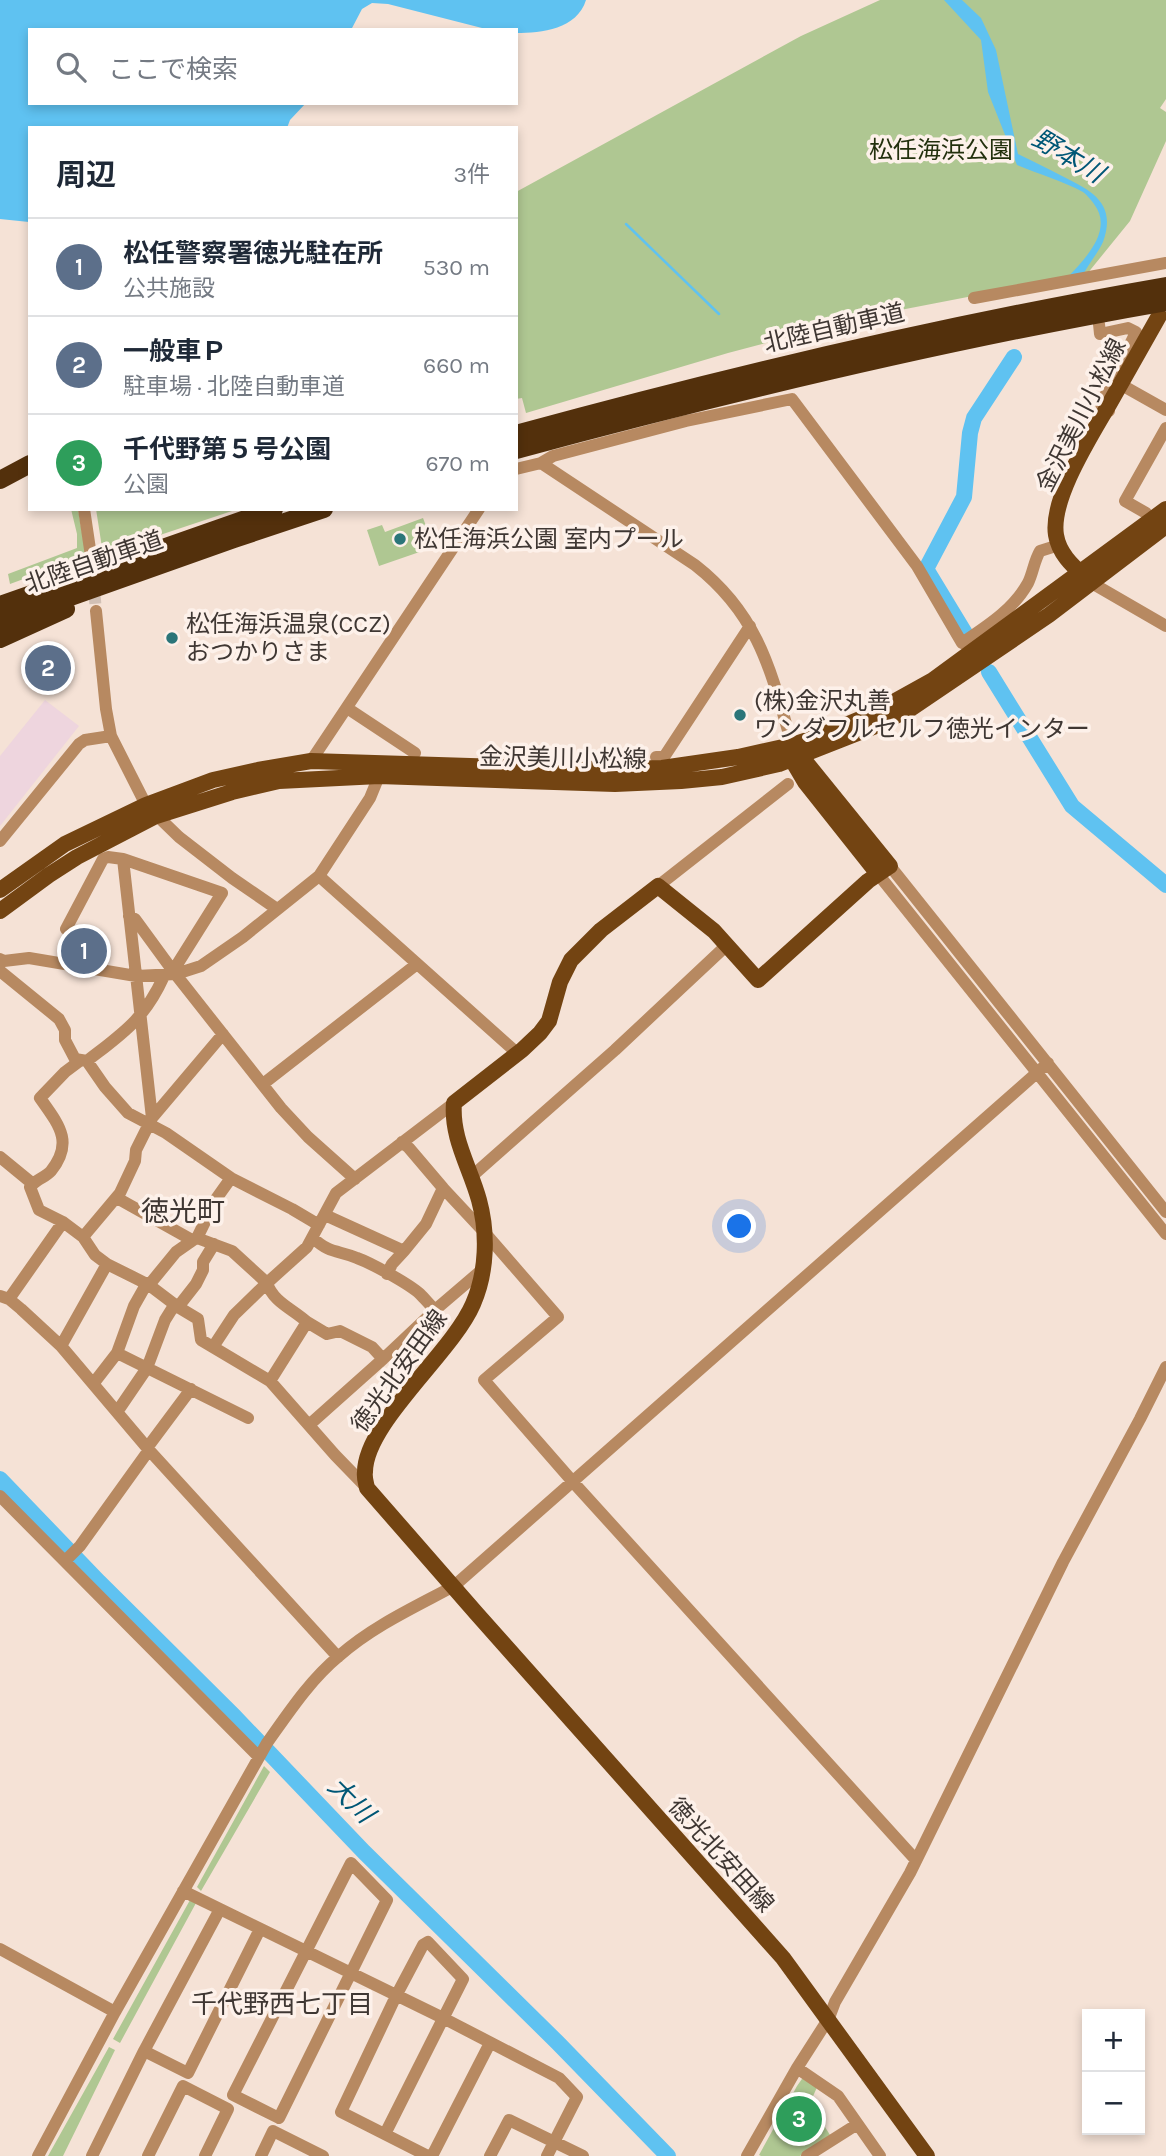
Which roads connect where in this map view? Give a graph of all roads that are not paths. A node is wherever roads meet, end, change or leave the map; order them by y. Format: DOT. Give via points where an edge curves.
graph roads {
  1 [pos="1166,263"];
  2 [pos="1166,286"];
  3 [pos="974,298"];
  4 [pos="1164,314"];
  5 [pos="1098,324"];
  6 [pos="1127,388"];
  7 [pos="1166,410"];
  8 [pos="1105,412"];
  9 [pos="1166,428"];
  10 [pos="518,433"];
  11 [pos="518,449"];
  12 [pos="28,463"];
  13 [pos="541,463"];
  14 [pos="518,469"];
  15 [pos="0,477"];
  16 [pos="1166,509"];
  17 [pos="85,511"];
  18 [pos="270,511"];
  19 [pos="316,511"];
  20 [pos="478,511"];
  21 [pos="1158,523"];
  22 [pos="231,531"];
  23 [pos="1059,545"];
  24 [pos="91,555"];
  25 [pos="1085,578"];
  26 [pos="0,594"];
  27 [pos="0,605"];
  28 [pos="96,611"];
  29 [pos="0,622"];
  30 [pos="750,626"];
  31 [pos="1166,626"];
  32 [pos="0,639"];
  33 [pos="346,708"];
  34 [pos="111,736"];
  35 [pos="415,753"];
  36 [pos="795,754"];
  37 [pos="656,757"];
  38 [pos="311,761"];
  39 [pos="379,776"];
  40 [pos="788,783"];
  41 [pos="151,810"];
  42 [pos="0,841"];
  43 [pos="123,859"];
  44 [pos="884,870"];
  45 [pos="318,876"];
  46 [pos="232,878"];
  47 [pos="659,886"];
  48 [pos="0,890"];
  49 [pos="222,894"];
  50 [pos="277,909"];
  51 [pos="0,911"];
  52 [pos="129,916"];
  53 [pos="66,929"];
  54 [pos="727,945"];
  55 [pos="0,959"];
  56 [pos="418,964"];
  57 [pos="0,971"];
  58 [pos="171,974"];
  59 [pos="136,976"];
  60 [pos="140,1017"];
  61 [pos="223,1034"];
  62 [pos="517,1054"];
  63 [pos="84,1061"];
  64 [pos="1048,1063"];
  65 [pos="1035,1072"];
  66 [pos="262,1084"];
  67 [pos="454,1103"];
  68 [pos="151,1121"];
  69 [pos="402,1142"];
  70 [pos="1,1159"];
  71 [pos="471,1177"];
  72 [pos="231,1178"];
  73 [pos="355,1179"];
  74 [pos="33,1184"];
  75 [pos="443,1188"];
  76 [pos="117,1198"];
  77 [pos="1166,1212"];
  78 [pos="322,1220"];
  79 [pos="63,1222"];
  80 [pos="485,1233"];
  81 [pos="1166,1234"];
  82 [pos="83,1237"];
  83 [pos="313,1238"];
  84 [pos="195,1239"];
  85 [pos="214,1244"];
  86 [pos="404,1251"];
  87 [pos="107,1264"];
  88 [pos="483,1269"];
  89 [pos="387,1274"];
  90 [pos="267,1283"];
  91 [pos="148,1284"];
  92 [pos="4,1298"];
  93 [pos="176,1306"];
  94 [pos="435,1310"];
  95 [pos="307,1322"];
  96 [pos="61,1346"];
  97 [pos="213,1347"];
  98 [pos="117,1353"];
  99 [pos="383,1359"];
  100 [pos="1166,1367"];
  101 [pos="148,1368"];
  102 [pos="270,1381"];
  103 [pos="93,1384"];
  104 [pos="191,1389"];
  105 [pos="117,1412"];
  106 [pos="248,1418"];
  107 [pos="309,1426"];
  108 [pos="148,1449"];
  109 [pos="573,1482"];
  110 [pos="367,1488"];
  111 [pos="0,1496"];
  112 [pos="71,1556"];
  113 [pos="454,1586"];
  114 [pos="338,1657"];
  115 [pos="263,1751"];
  116 [pos="915,1859"];
  117 [pos="183,1891"];
  118 [pos="219,1909"];
  119 [pos="260,1929"];
  120 [pos="0,1949"];
  121 [pos="306,1952"];
  122 [pos="352,1974"];
  123 [pos="396,1996"];
  124 [pos="116,2012"];
  125 [pos="443,2018"];
  126 [pos="829,2018"];
  127 [pos="490,2043"];
  128 [pos="144,2051"];
  129 [pos="797,2068"];
  130 [pos="856,2125"];
  131 [pos="385,2134"];
  132 [pos="554,2141"];
  133 [pos="321,2155"];
  134 [pos="38,2156"];
  135 [pos="92,2156"];
  136 [pos="148,2156"];
  137 [pos="205,2156"];
  138 [pos="261,2156"];
  139 [pos="430,2156"];
  140 [pos="490,2156"];
  141 [pos="547,2156"];
  142 [pos="583,2156"];
  143 [pos="747,2156"];
  144 [pos="807,2156"];
  145 [pos="880,2156"];
  146 [pos="928,2156"];
  1 -- 3 [label="street" via="1091,283"];
  2 -- 10 [label="highway, 北陸自動車道" via="823,355"];
  4 -- 6 [label="street" via="1162,326"];
  4 -- 8 [label="main road, 金沢美川小松線"];
  4 -- 11 [label="highway, 北陸自動車道" via="958,341 674,407"];
  5 -- 8 [label="street" via="1100,334 1128,328 1136,332 1104,396"];
  6 -- 7 [label="street"];
  6 -- 8 [label="street" via="1115,410"];
  8 -- 23 [label="main road, 金沢美川小松線" via="1066,484 1055,526"];
  9 -- 21 [label="street" via="1125,501"];
  12 -- 15 [label="highway"];
  13 -- 14 [label="street"];
  13 -- 23 [label="street" via="686,421 792,399 917,566 962,643 994,621 1021,594 1040,551"];
  13 -- 30 [label="street" via="695,565 729,596"];
  16 -- 21 [label="main road, 金沢美川小松線"];
  17 -- 24 [label="street"];
  18 -- 22 [label="highway, 北陸自動車道"];
  19 -- 22 [label="highway, 北陸自動車道"];
  20 -- 33 [label="street"];
  21 -- 25 [label="main road, 金沢美川小松線"];
  22 -- 26 [label="highway" via="203,530"];
  22 -- 27 [label="highway, 北陸自動車道"];
  22 -- 29 [label="highway, 北陸自動車道"];
  22 -- 32 [label="highway"];
  23 -- 25 [label="main road" via="1069,564"];
  25 -- 31 [label="street"];
  25 -- 36 [label="main road, 金沢美川小松線" via="1049,615 912,708"];
  28 -- 34 [label="street"];
  30 -- 36 [label="street" via="772,674"];
  30 -- 37 [label="street" via="664,757"];
  33 -- 35 [label="street"];
  33 -- 38 [label="street"];
  34 -- 41 [label="street"];
  34 -- 42 [label="street" via="79,744"];
  36 -- 38 [label="main road, 金沢美川小松線" via="774,751 662,768"];
  36 -- 39 [label="main road, 金沢美川小松線" via="722,776 629,784"];
  36 -- 44 [label="main road"];
  38 -- 41 [label="main road, 金沢美川小松線" via="213,780"];
  39 -- 41 [label="main road, 金沢美川小松線" via="279,781"];
  39 -- 45 [label="street" via="370,798"];
  40 -- 47 [label="street"];
  41 -- 46 [label="street"];
  41 -- 48 [label="main road, 金沢美川小松線" via="65,844"];
  41 -- 51 [label="main road, 金沢美川小松線"];
  43 -- 49 [label="street"];
  43 -- 52 [label="street"];
  43 -- 53 [label="street" via="103,859"];
  44 -- 54 [label="main road" via="758,980"];
  44 -- 64 [label="street"];
  44 -- 65 [label="street"];
  45 -- 50 [label="street"];
  45 -- 56 [label="street"];
  46 -- 49 [label="street"];
  46 -- 50 [label="street"];
  47 -- 54 [label="main road"];
  47 -- 62 [label="main road" via="601,930 571,960 549,1021"];
  49 -- 58 [label="street"];
  50 -- 58 [label="street" via="201,966"];
  52 -- 58 [label="street"];
  52 -- 59 [label="street"];
  54 -- 71 [label="street"];
  55 -- 59 [label="street" via="30,958"];
  56 -- 62 [label="street"];
  56 -- 66 [label="street"];
  57 -- 63 [label="street" via="60,1019 75,1059"];
  58 -- 59 [label="street"];
  58 -- 60 [label="street"];
  58 -- 61 [label="street"];
  59 -- 60 [label="street"];
  60 -- 63 [label="street"];
  60 -- 68 [label="street"];
  61 -- 66 [label="street"];
  61 -- 68 [label="street"];
  62 -- 67 [label="main road"];
  63 -- 68 [label="street" via="128,1113"];
  63 -- 74 [label="street" via="65,1072 40,1098 57,1122 64,1151 51,1172"];
  64 -- 65 [label="street"];
  64 -- 77 [label="street"];
  65 -- 81 [label="street"];
  65 -- 109 [label="street"];
  66 -- 73 [label="street" via="307,1137"];
  67 -- 69 [label="street"];
  67 -- 71 [label="main road, 徳光北安田線" via="455,1129"];
  68 -- 72 [label="street"];
  68 -- 76 [label="street"];
  69 -- 73 [label="street"];
  69 -- 75 [label="street"];
  70 -- 74 [label="street"];
  71 -- 80 [label="main road, 徳光北安田線"];
  72 -- 78 [label="street"];
  72 -- 84 [label="street"];
  73 -- 78 [label="street" via="336,1193"];
  74 -- 79 [label="street" via="30,1187 39,1210"];
  75 -- 80 [label="street"];
  75 -- 86 [label="street" via="426,1224"];
  76 -- 82 [label="street"];
  76 -- 84 [label="street"];
  78 -- 83 [label="street"];
  78 -- 86 [label="street"];
  79 -- 82 [label="street"];
  79 -- 92 [label="street"];
  80 -- 88 [label="main road, 徳光北安田線"];
  80 -- 109 [label="street" via="558,1317 484,1380"];
  82 -- 87 [label="street"];
  83 -- 89 [label="street" via="335,1253 343,1252"];
  83 -- 90 [label="street"];
  84 -- 85 [label="street"];
  84 -- 91 [label="street" via="176,1252"];
  85 -- 90 [label="street" via="232,1251"];
  85 -- 93 [label="street" via="196,1284"];
  86 -- 89 [label="street"];
  87 -- 91 [label="street"];
  87 -- 96 [label="street"];
  88 -- 94 [label="street"];
  88 -- 110 [label="main road, 徳光北安田線" via="467,1315 374,1439 365,1472"];
  89 -- 94 [label="street" via="419,1293"];
  90 -- 95 [label="street" via="283,1305"];
  90 -- 97 [label="street" via="233,1315"];
  91 -- 93 [label="street"];
  91 -- 98 [label="street" via="134,1306"];
  92 -- 96 [label="street"];
  93 -- 97 [label="street" via="198,1319 201,1340"];
  93 -- 101 [label="street" via="165,1320"];
  94 -- 99 [label="street"];
  95 -- 99 [label="street" via="327,1334 340,1331 372,1347"];
  95 -- 102 [label="street"];
  96 -- 103 [label="street"];
  97 -- 102 [label="street"];
  98 -- 101 [label="street"];
  98 -- 103 [label="street"];
  99 -- 107 [label="street"];
  100 -- 116 [label="street"];
  101 -- 104 [label="street"];
  101 -- 105 [label="street"];
  102 -- 107 [label="street"];
  103 -- 105 [label="street"];
  104 -- 106 [label="street"];
  104 -- 108 [label="street"];
  105 -- 108 [label="street"];
  107 -- 110 [label="street"];
  108 -- 112 [label="street"];
  108 -- 114 [label="street"];
  109 -- 113 [label="street"];
  109 -- 116 [label="street"];
  110 -- 113 [label="main road, 徳光北安田線"];
  111 -- 112 [label="street"];
  112 -- 115 [label="street"];
  113 -- 114 [label="street" via="373,1631"];
  113 -- 126 [label="main road, 徳光北安田線" via="783,1958"];
  114 -- 115 [label="street" via="290,1709"];
  115 -- 117 [label="street"];
  116 -- 126 [label="street"];
  117 -- 118 [label="street"];
  117 -- 124 [label="street"];
  118 -- 119 [label="street"];
  118 -- 128 [label="street"];
  119 -- 121 [label="street"];
  119 -- 128 [label="street" via="188,2073"];
  120 -- 124 [label="street"];
  121 -- 122 [label="street"];
  121 -- 122 [label="street" via="351,1863 387,1900"];
  121 -- 122 [label="street" via="233,2095 279,2118"];
  122 -- 123 [label="street"];
  123 -- 125 [label="street"];
  123 -- 125 [label="street" via="428,1942 463,1979"];
  123 -- 131 [label="street" via="341,2112"];
  124 -- 134 [label="street"];
  125 -- 127 [label="street"];
  125 -- 131 [label="street"];
  126 -- 129 [label="street"];
  126 -- 146 [label="main road, 徳光北安田線"];
  127 -- 132 [label="street" via="559,2078 577,2097"];
  127 -- 139 [label="street"];
  128 -- 135 [label="street"];
  129 -- 130 [label="street" via="838,2096"];
  129 -- 143 [label="street"];
  130 -- 144 [label="street"];
  130 -- 145 [label="street"];
  131 -- 139 [label="street"];
  132 -- 140 [label="street" via="509,2120"];
  132 -- 141 [label="street"];
  132 -- 142 [label="street"];
  133 -- 138 [label="street" via="273,2131"];
  136 -- 137 [label="street" via="183,2086 228,2109"];
}
